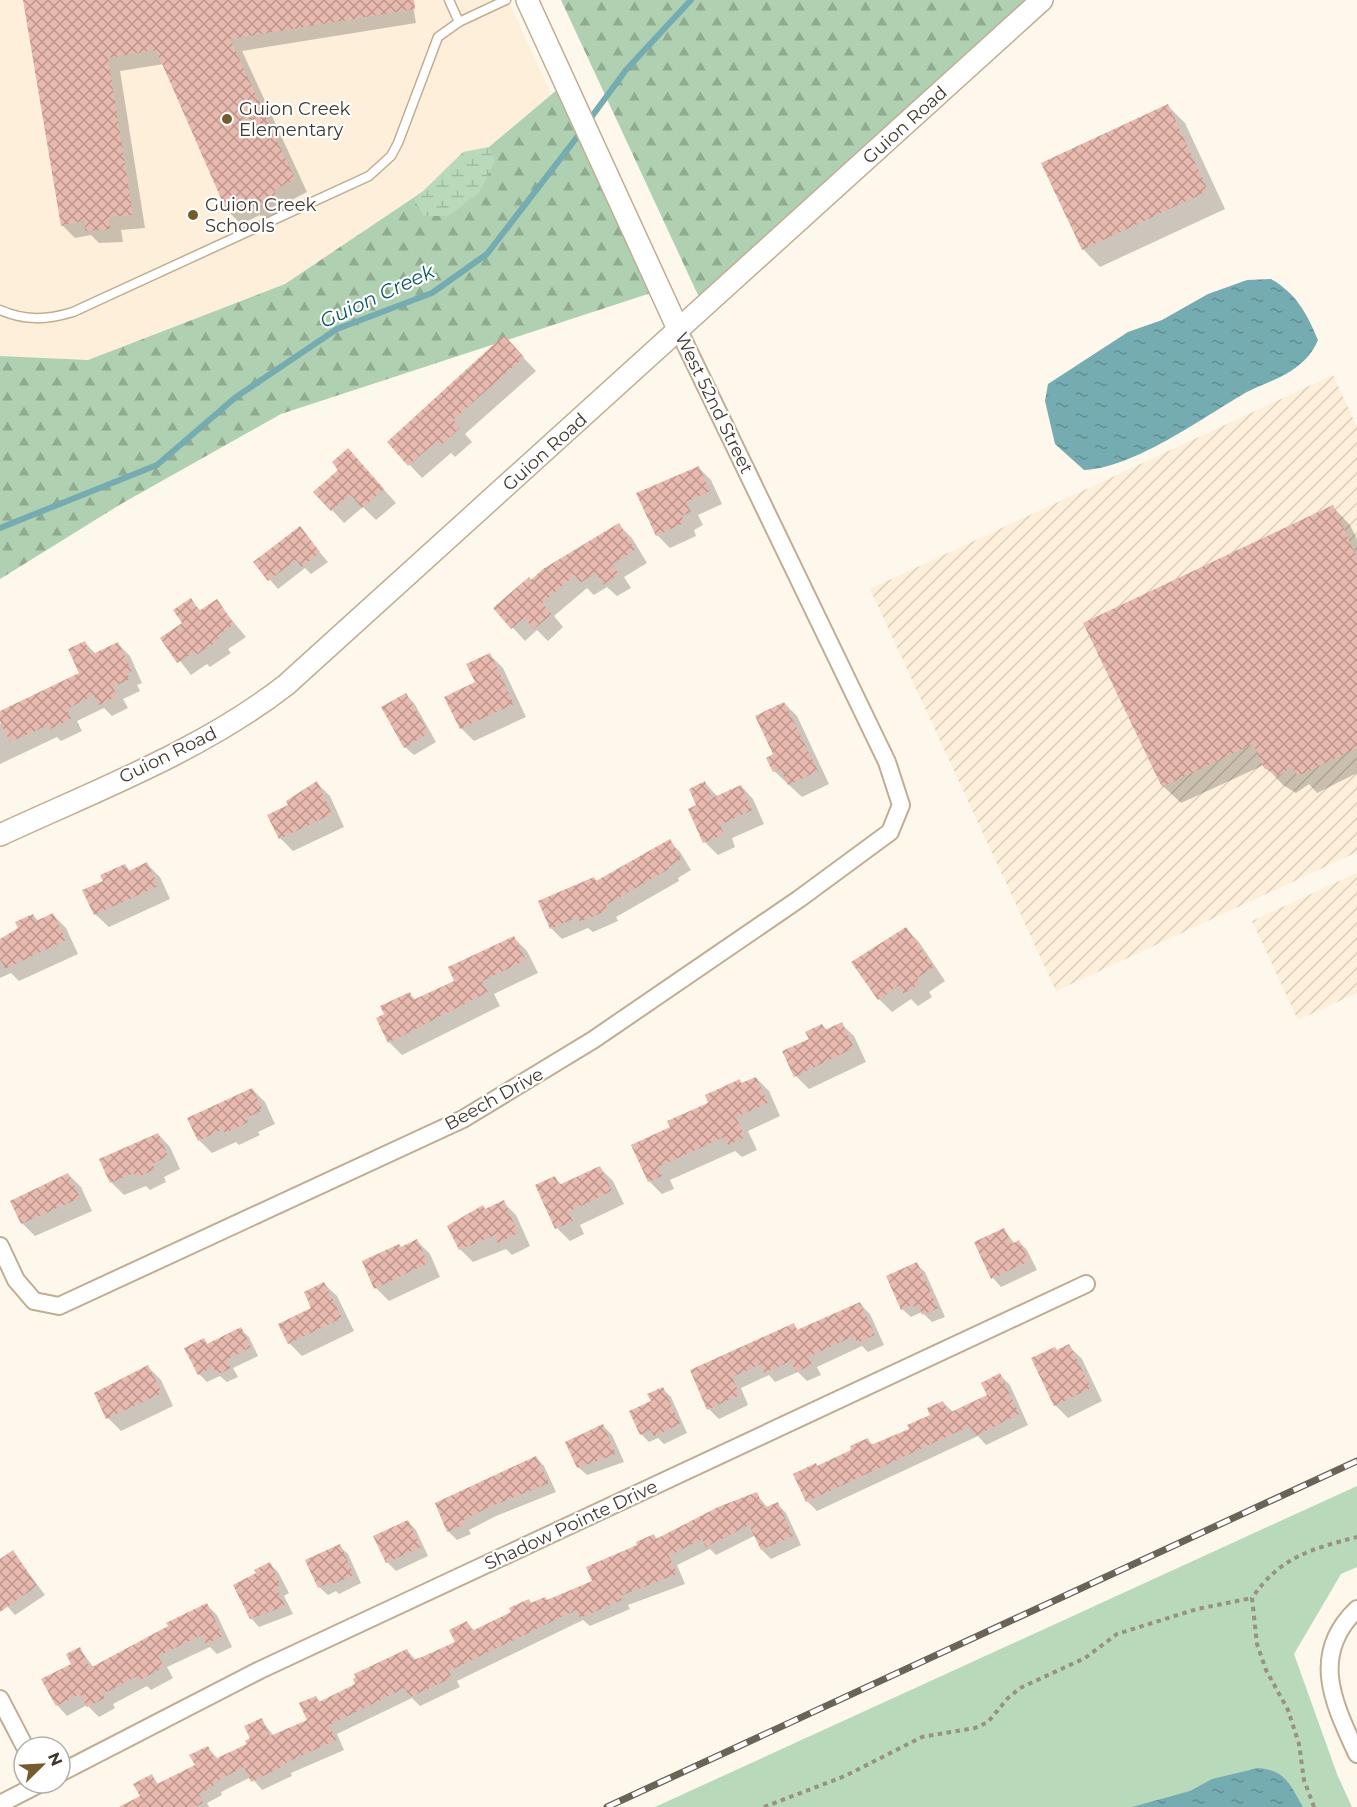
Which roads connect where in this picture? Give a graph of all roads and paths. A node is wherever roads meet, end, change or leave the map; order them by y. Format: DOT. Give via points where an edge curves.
graph roads {
  1 [pos="449,0"];
  2 [pos="506,0"];
  3 [pos="527,0"];
  4 [pos="1042,0"];
  5 [pos="459,22"];
  6 [pos="0,310"];
  7 [pos="679,331"];
  8 [pos="901,805"];
  9 [pos="0,835"];
  10 [pos="0,1246"];
  11 [pos="1086,1284"];
  12 [pos="1357,1537"];
  13 [pos="1252,1598"];
  14 [pos="1357,1609"];
  15 [pos="0,1699"];
  16 [pos="19,1735"];
  17 [pos="1357,1754"];
  18 [pos="72,1767"];
  19 [pos="18,1795"];
  20 [pos="0,1804"];
  21 [pos="764,1807"];
  22 [pos="1314,1807"];
  1 -- 5 [label="lane"];
  2 -- 5 [label="lane"];
  3 -- 7 [label="street, West 52nd Street"];
  4 -- 7 [label="street, Guion Road"];
  5 -- 6 [label="lane" via="438,37 398,143 391,156 369,176 73,312 35,319"];
  7 -- 8 [label="street, West 52nd Street" via="887,762"];
  7 -- 9 [label="street, Guion Road" via="264,702 197,743"];
  8 -- 10 [label="street, Beech Drive" via="890,832 799,899 492,1104 59,1306 34,1301 16,1280"];
  11 -- 18 [label="street, Shadow Pointe Drive" via="260,1670"];
  12 -- 13 [label="path" via="1296,1555 1262,1583"];
  13 -- 21 [label="path" via="1117,1634 1085,1658 1020,1688 988,1722 922,1737 845,1776"];
  13 -- 22 [label="path" via="1257,1644 1288,1710"];
  14 -- 17 [label="street" via="1334,1642 1329,1677 1334,1704"];
  15 -- 16 [label="street"];
  19 -- 20 [label="street"];
}
